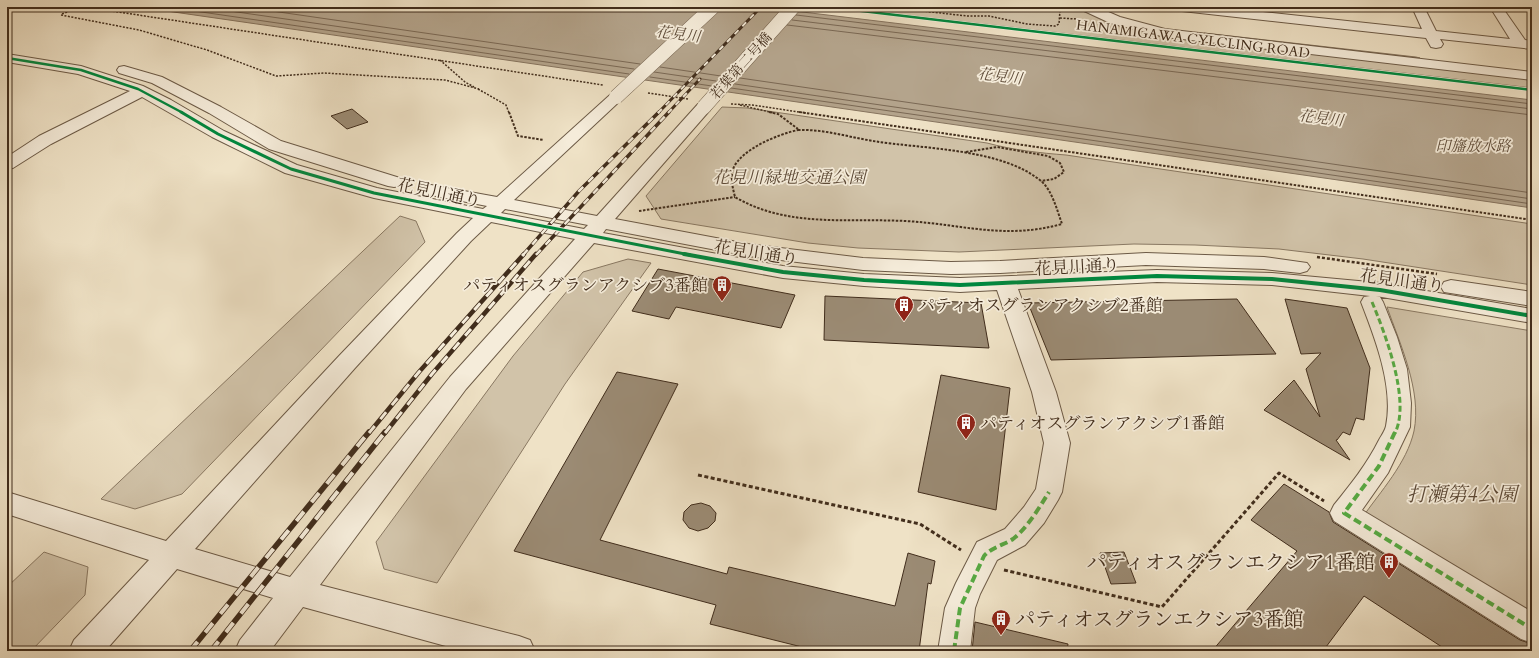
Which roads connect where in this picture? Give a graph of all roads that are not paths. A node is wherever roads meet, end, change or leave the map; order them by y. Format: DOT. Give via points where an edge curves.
graph roads {
  1 [pos="713,7"];
  2 [pos="793,7"];
  3 [pos="1086,7"];
  4 [pos="1108,7"];
  5 [pos="1182,7"];
  6 [pos="1186,7"];
  7 [pos="1418,7"];
  8 [pos="1496,7"];
  9 [pos="1262,11"];
  10 [pos="1184,32"];
  11 [pos="1431,34"];
  12 [pos="1526,44"];
  13 [pos="7,48"];
  14 [pos="7,58"];
  15 [pos="1446,61"];
  16 [pos="1532,67"];
  17 [pos="1532,76"];
  18 [pos="142,90"];
  19 [pos="77,123"];
  20 [pos="7,153"];
  21 [pos="7,164"];
  22 [pos="493,210"];
  23 [pos="594,230"];
  24 [pos="1005,284"];
  25 [pos="1532,299"];
  26 [pos="1372,302"];
  27 [pos="1532,316"];
  28 [pos="7,503"];
  29 [pos="171,556"];
  30 [pos="296,592"];
  31 [pos="1532,629"];
  32 [pos="85,651"];
  33 [pos="251,651"];
  34 [pos="519,651"];
  35 [pos="954,651"];
  1 -- 22 [label="street, bridge" via="611,91"];
  2 -- 23 [label="street, 若葉第二号橋, bridge" via="698,103"];
  3 -- 10 [label="street" via="1130,25"];
  4 -- 10 [label="street" via="1144,21"];
  5 -- 6 [label="street"];
  6 -- 9 [label="street"];
  6 -- 10 [label="street"];
  7 -- 11 [label="street"];
  8 -- 12 [label="street"];
  9 -- 11 [label="street" via="1344,19"];
  10 -- 15 [label="street"];
  11 -- 12 [label="street"];
  11 -- 15 [label="street"];
  13 -- 22 [label="street, 花見川通り" via="109,66 157,80 275,145 386,181"];
  14 -- 18 [label="street, 花見川通り" via="81,70"];
  15 -- 16 [label="street"];
  15 -- 17 [label="street"];
  18 -- 19 [label="street"];
  18 -- 22 [label="street, 花見川通り" via="218,134 291,169 374,193"];
  19 -- 20 [label="street"];
  19 -- 21 [label="street"];
  22 -- 23 [label="street, 花見川通り"];
  22 -- 29 [label="street" via="402,303"];
  23 -- 24 [label="street, 花見川通り" via="783,272 864,280 960,285"];
  23 -- 25 [label="street, 花見川通り" via="863,264 951,268 1146,259 1264,263 1372,275"];
  23 -- 30 [label="street, 若葉第二号橋" via="458,383"];
  24 -- 27 [label="street, 花見川通り" via="1157,276 1272,279 1380,290"];
  24 -- 35 [label="street" via="1044,392 1058,443 1049,492 1034,515 1015,537 987,551 960,608"];
  26 -- 31 [label="street" via="1395,369 1399,404 1398,427 1379,466 1344,513"];
  28 -- 29 [label="street"];
  29 -- 30 [label="street"];
  29 -- 32 [label="street"];
  30 -- 33 [label="street, 若葉第二号橋"];
  30 -- 34 [label="street"];
}
